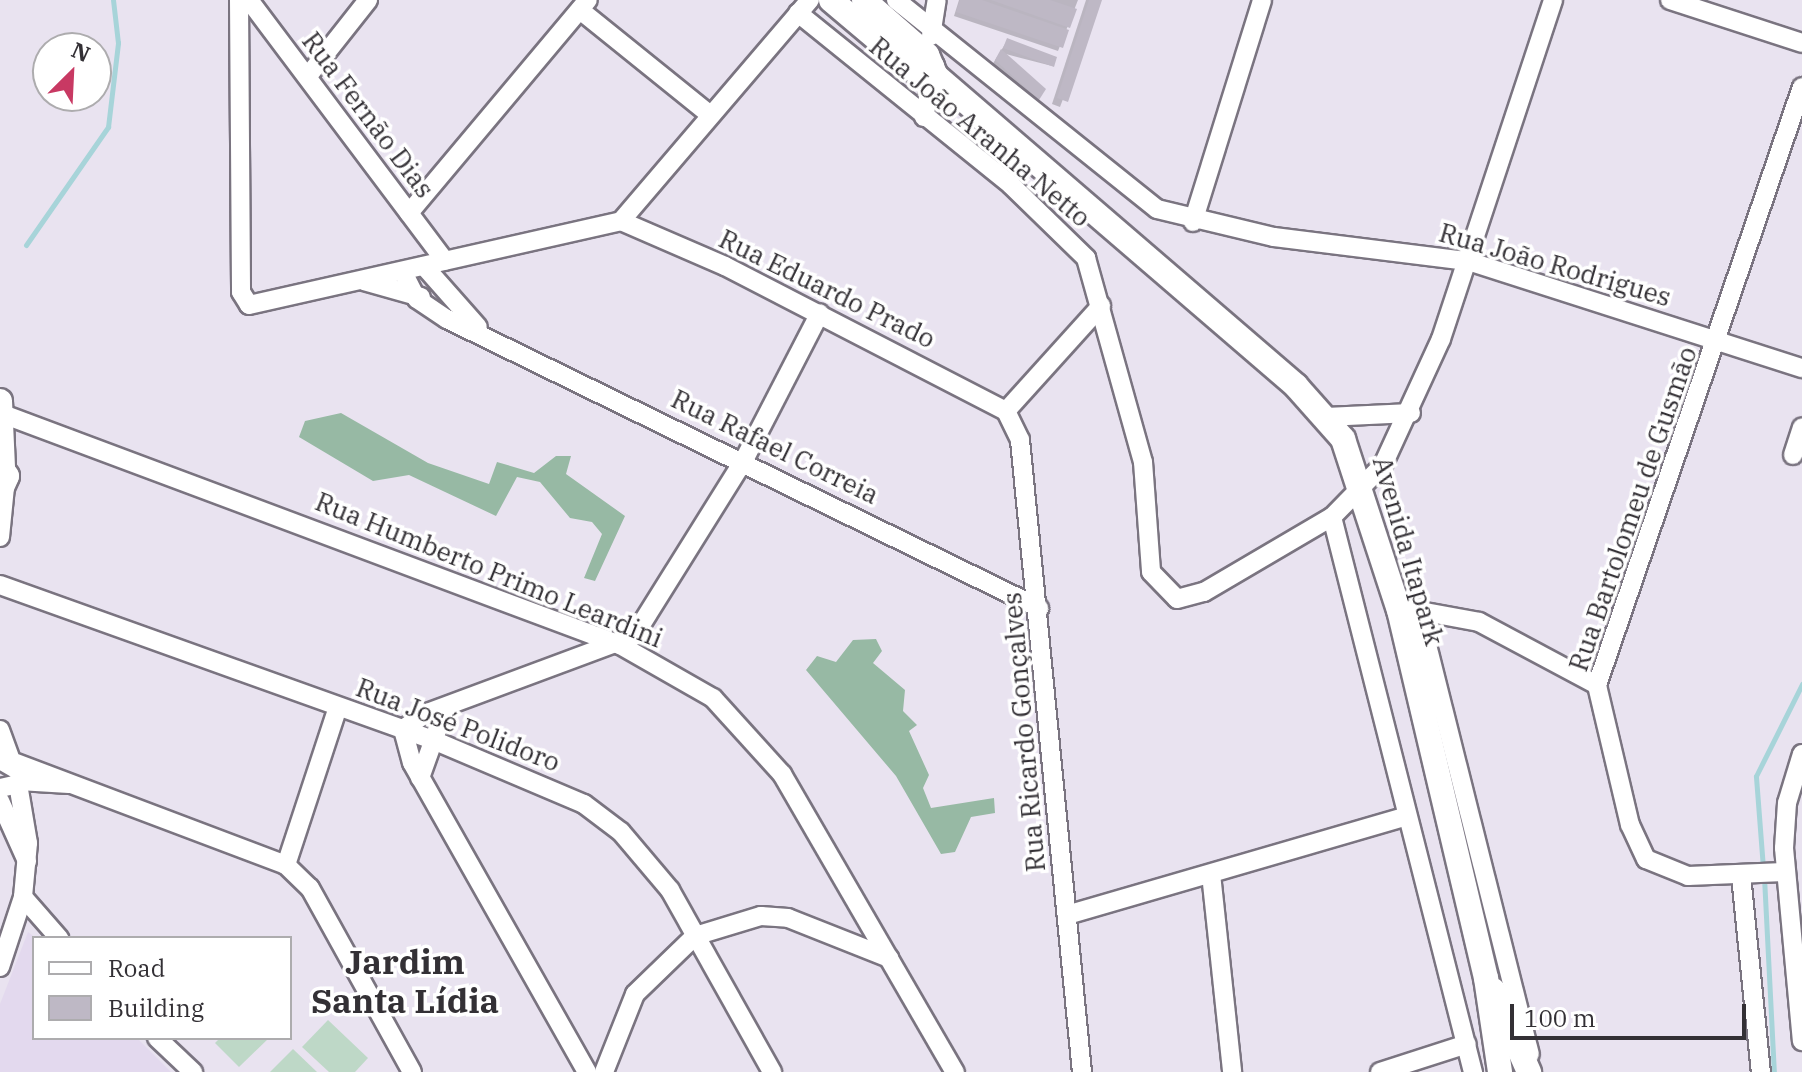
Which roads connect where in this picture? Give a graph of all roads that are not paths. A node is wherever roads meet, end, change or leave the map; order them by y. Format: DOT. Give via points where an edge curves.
graph roads {
  1 [pos="239,0"];
  2 [pos="249,0"];
  3 [pos="368,0"];
  4 [pos="831,0"];
  5 [pos="864,0"];
  6 [pos="896,0"];
  7 [pos="937,0"];
  8 [pos="1262,0"];
  9 [pos="1553,0"];
  10 [pos="1670,0"];
  11 [pos="584,5"];
  12 [pos="804,7"];
  13 [pos="929,27"];
  14 [pos="1802,43"];
  15 [pos="308,76"];
  16 [pos="936,76"];
  17 [pos="1802,87"];
  18 [pos="710,115"];
  19 [pos="924,117"];
  20 [pos="409,213"];
  21 [pos="621,221"];
  22 [pos="1193,222"];
  23 [pos="445,261"];
  24 [pos="1468,261"];
  25 [pos="424,266"];
  26 [pos="403,272"];
  27 [pos="364,281"];
  28 [pos="433,283"];
  29 [pos="417,299"];
  30 [pos="455,305"];
  31 [pos="1101,306"];
  32 [pos="820,313"];
  33 [pos="486,334"];
  34 [pos="1718,343"];
  35 [pos="1801,362"];
  36 [pos="1,409"];
  37 [pos="1006,411"];
  38 [pos="1411,413"];
  39 [pos="1326,417"];
  40 [pos="1802,427"];
  41 [pos="1793,455"];
  42 [pos="744,460"];
  43 [pos="2,478"];
  44 [pos="1364,488"];
  45 [pos="1332,517"];
  46 [pos="0,537"];
  47 [pos="0,585"];
  48 [pos="1039,608"];
  49 [pos="1408,610"];
  50 [pos="620,645"];
  51 [pos="1597,685"];
  52 [pos="338,707"];
  53 [pos="445,708"];
  54 [pos="403,729"];
  55 [pos="0,730"];
  56 [pos="433,740"];
  57 [pos="1802,754"];
  58 [pos="11,773"];
  59 [pos="420,778"];
  60 [pos="0,801"];
  61 [pos="1407,816"];
  62 [pos="1793,846"];
  63 [pos="27,861"];
  64 [pos="286,865"];
  65 [pos="1211,874"];
  66 [pos="1761,875"];
  67 [pos="23,897"];
  68 [pos="1067,915"];
  69 [pos="57,936"];
  70 [pos="695,936"];
  71 [pos="889,958"];
  72 [pos="0,967"];
  73 [pos="1486,978"];
  74 [pos="159,1040"];
  75 [pos="1802,1041"];
  76 [pos="1467,1044"];
  77 [pos="1082,1052"];
  78 [pos="193,1072"];
  79 [pos="412,1072"];
  80 [pos="587,1072"];
  81 [pos="604,1072"];
  82 [pos="772,1072"];
  83 [pos="955,1072"];
  84 [pos="1073,1072"];
  85 [pos="1082,1072"];
  86 [pos="1232,1072"];
  87 [pos="1380,1072"];
  88 [pos="1473,1072"];
  89 [pos="1500,1072"];
  90 [pos="1532,1072"];
  91 [pos="1761,1072"];
  1 -- 27 [label="street" via="246,304"];
  2 -- 15 [label="street, Rua Fernão Dias"];
  3 -- 15 [label="street"];
  4 -- 16 [label="main road, Avenida Itapark" via="914,70"];
  5 -- 16 [label="main road, Avenida Itapark" via="927,55"];
  6 -- 13 [label="street, Rua João Rodrigues"];
  7 -- 13 [label="street"];
  8 -- 22 [label="street"];
  9 -- 24 [label="street, Rua João Aranha Netto"];
  10 -- 14 [label="street"];
  11 -- 18 [label="street"];
  11 -- 20 [label="street"];
  12 -- 18 [label="street"];
  12 -- 19 [label="street, Rua João Aranha Netto"];
  13 -- 16 [label="street"];
  13 -- 22 [label="street, Rua João Rodrigues" via="1119,185"];
  15 -- 20 [label="street, Rua Fernão Dias"];
  16 -- 19 [label="street"];
  16 -- 39 [label="main road, Avenida Itapark"];
  17 -- 34 [label="street, Rua Bartolomeu de Gusmão"];
  18 -- 21 [label="street"];
  19 -- 31 [label="street, Rua João Aranha Netto" via="1063,231 1086,258"];
  20 -- 23 [label="street, Rua Fernão Dias"];
  21 -- 23 [label="street"];
  21 -- 32 [label="street, Rua Eduardo Prado"];
  22 -- 24 [label="street, Rua João Rodrigues"];
  23 -- 25 [label="street"];
  23 -- 30 [label="street"];
  24 -- 34 [label="street, Rua João Rodrigues"];
  24 -- 38 [label="street, Rua João Aranha Netto"];
  25 -- 26 [label="street"];
  25 -- 28 [label="street, Rua Rafael Correia"];
  26 -- 27 [label="street"];
  26 -- 29 [label="street"];
  27 -- 29 [label="street, Rua Rafael Correia"];
  28 -- 29 [label="street"];
  28 -- 30 [label="street, Rua Rafael Correia"];
  29 -- 33 [label="street, Rua Rafael Correia"];
  30 -- 33 [label="street, Rua Rafael Correia"];
  31 -- 37 [label="street"];
  31 -- 45 [label="street, Rua João Aranha Netto" via="1143,462 1151,572 1161,590 1190,598"];
  32 -- 37 [label="street, Rua Eduardo Prado"];
  32 -- 42 [label="street"];
  33 -- 42 [label="street, Rua Rafael Correia"];
  34 -- 35 [label="street, Rua João Rodrigues"];
  34 -- 51 [label="street, Rua Bartolomeu de Gusmão"];
  36 -- 43 [label="main road"];
  36 -- 50 [label="street, Rua Humberto Primo Leardini"];
  37 -- 48 [label="street, Rua Ricardo Gonçalves" via="1020,440"];
  38 -- 39 [label="street"];
  38 -- 44 [label="street, Rua João Aranha Netto"];
  39 -- 44 [label="main road, Avenida Itapark"];
  40 -- 41 [label="street"];
  42 -- 48 [label="street, Rua Rafael Correia"];
  42 -- 50 [label="street" via="647,621"];
  43 -- 46 [label="street"];
  44 -- 45 [label="street, Rua João Aranha Netto"];
  44 -- 49 [label="main road, Avenida Itapark"];
  45 -- 61 [label="street"];
  47 -- 52 [label="street, Rua José Polidoro"];
  48 -- 68 [label="street, Rua Ricardo Gonçalves"];
  49 -- 51 [label="street" via="1479,622"];
  49 -- 73 [label="main road, Avenida Itapark"];
  49 -- 90 [label="street"];
  50 -- 53 [label="street"];
  50 -- 71 [label="street, Rua Humberto Primo Leardini" via="713,698 762,746"];
  51 -- 66 [label="street, Rua Bartolomeu de Gusmão" via="1626,810 1646,859 1680,874"];
  52 -- 54 [label="street, Rua José Polidoro"];
  52 -- 64 [label="street"];
  53 -- 54 [label="street"];
  53 -- 56 [label="street"];
  54 -- 56 [label="street, Rua José Polidoro"];
  54 -- 59 [label="street"];
  55 -- 58 [label="street"];
  56 -- 59 [label="street"];
  56 -- 70 [label="street, Rua José Polidoro" via="584,804 646,858"];
  57 -- 62 [label="street" via="1787,803"];
  58 -- 63 [label="street"];
  58 -- 64 [label="street" via="76,785"];
  59 -- 80 [label="street"];
  60 -- 63 [label="street"];
  61 -- 65 [label="street"];
  61 -- 76 [label="street"];
  62 -- 66 [label="street"];
  63 -- 67 [label="street"];
  64 -- 79 [label="street" via="310,888"];
  65 -- 68 [label="street"];
  65 -- 86 [label="street"];
  66 -- 75 [label="street"];
  66 -- 91 [label="street"];
  67 -- 69 [label="street"];
  67 -- 72 [label="street"];
  68 -- 77 [label="street, Rua Ricardo Gonçalves"];
  70 -- 71 [label="street" via="761,916 788,918"];
  70 -- 81 [label="street" via="635,994"];
  70 -- 82 [label="street, Rua José Polidoro"];
  71 -- 83 [label="street, Rua Humberto Primo Leardini"];
  73 -- 89 [label="main road, Avenida Itapark"];
  73 -- 90 [label="main road"];
  74 -- 78 [label="street"];
  76 -- 87 [label="street"];
  76 -- 88 [label="street"];
  77 -- 84 [label="street"];
  77 -- 85 [label="street, Rua Ricardo Gonçalves"];
}
